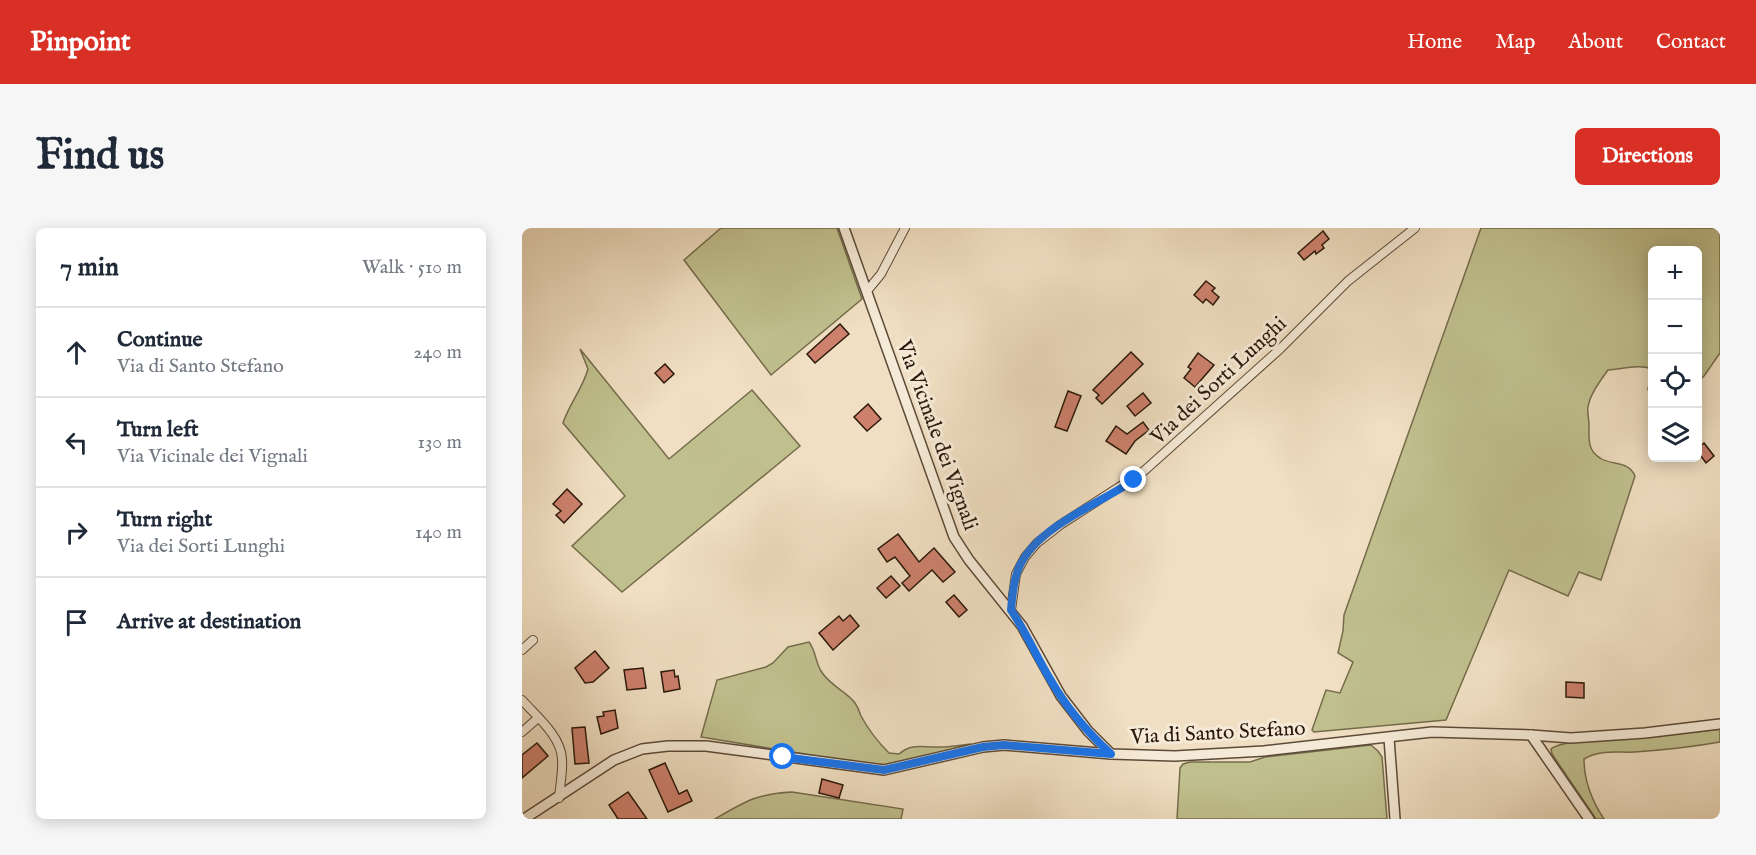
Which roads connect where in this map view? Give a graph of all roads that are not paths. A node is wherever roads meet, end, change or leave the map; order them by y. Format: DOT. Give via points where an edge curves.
graph roads {
  1 [pos="844,228"];
  2 [pos="905,228"];
  3 [pos="1415,228"];
  4 [pos="867,291"];
  5 [pos="1011,610"];
  6 [pos="533,640"];
  7 [pos="522,650"];
  8 [pos="522,700"];
  9 [pos="538,718"];
  10 [pos="1720,724"];
  11 [pos="522,732"];
  12 [pos="1531,735"];
  13 [pos="1389,738"];
  14 [pos="1111,754"];
  15 [pos="558,798"];
  16 [pos="524,819"];
  17 [pos="1395,819"];
  18 [pos="1589,819"];
  1 -- 4 [label="street, Via Vicinale dei Vignali"];
  2 -- 4 [label="street" via="881,274"];
  3 -- 5 [label="street, Via dei Sorti Lunghi" via="1348,281 1144,471 1036,543 1016,574"];
  4 -- 5 [label="street, Via Vicinale dei Vignali" via="948,525 969,560"];
  5 -- 14 [label="street, Via Vicinale dei Vignali" via="1060,696"];
  6 -- 7 [label="street"];
  8 -- 9 [label="street"];
  9 -- 11 [label="street"];
  9 -- 15 [label="street" via="553,735 562,758"];
  10 -- 12 [label="street, Via di Santo Stefano" via="1571,738"];
  12 -- 13 [label="street, Via di Santo Stefano" via="1432,732"];
  12 -- 18 [label="street"];
  13 -- 14 [label="street, Via di Santo Stefano" via="1259,752"];
  13 -- 17 [label="street"];
  14 -- 15 [label="street, Via di Santo Stefano" via="1004,745 884,770 706,746 668,746 642,749 614,760"];
  15 -- 16 [label="street, Via di Santo Stefano"];
}
